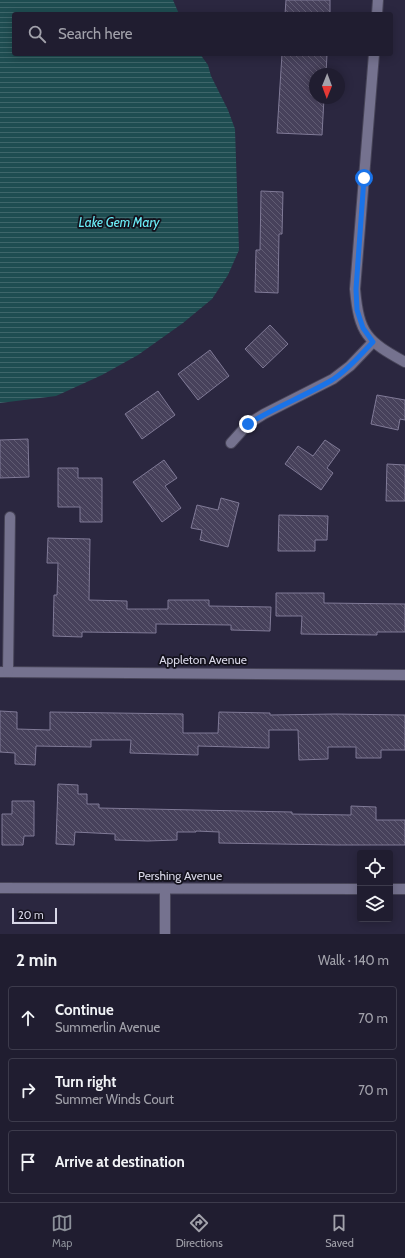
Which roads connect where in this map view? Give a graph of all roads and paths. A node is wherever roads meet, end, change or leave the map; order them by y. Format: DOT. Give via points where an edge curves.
graph roads {
  1 [pos="378,0"];
  2 [pos="377,12"];
  3 [pos="374,56"];
  4 [pos="373,342"];
  5 [pos="405,362"];
  6 [pos="231,443"];
  7 [pos="10,517"];
  8 [pos="4,672"];
  9 [pos="405,675"];
  10 [pos="0,888"];
  11 [pos="165,889"];
  12 [pos="357,889"];
  13 [pos="393,889"];
  14 [pos="405,889"];
  15 [pos="165,934"];
  1 -- 2 [label="street"];
  3 -- 4 [label="street" via="356,289 357,310 363,328"];
  4 -- 5 [label="street"];
  4 -- 6 [label="street" via="350,366 333,379 248,424"];
  7 -- 8 [label="street"];
  8 -- 9 [label="street, Appleton Avenue"];
  10 -- 11 [label="street, Pershing Avenue"];
  11 -- 12 [label="street, Pershing Avenue"];
  11 -- 15 [label="street"];
  13 -- 14 [label="street"];
}
